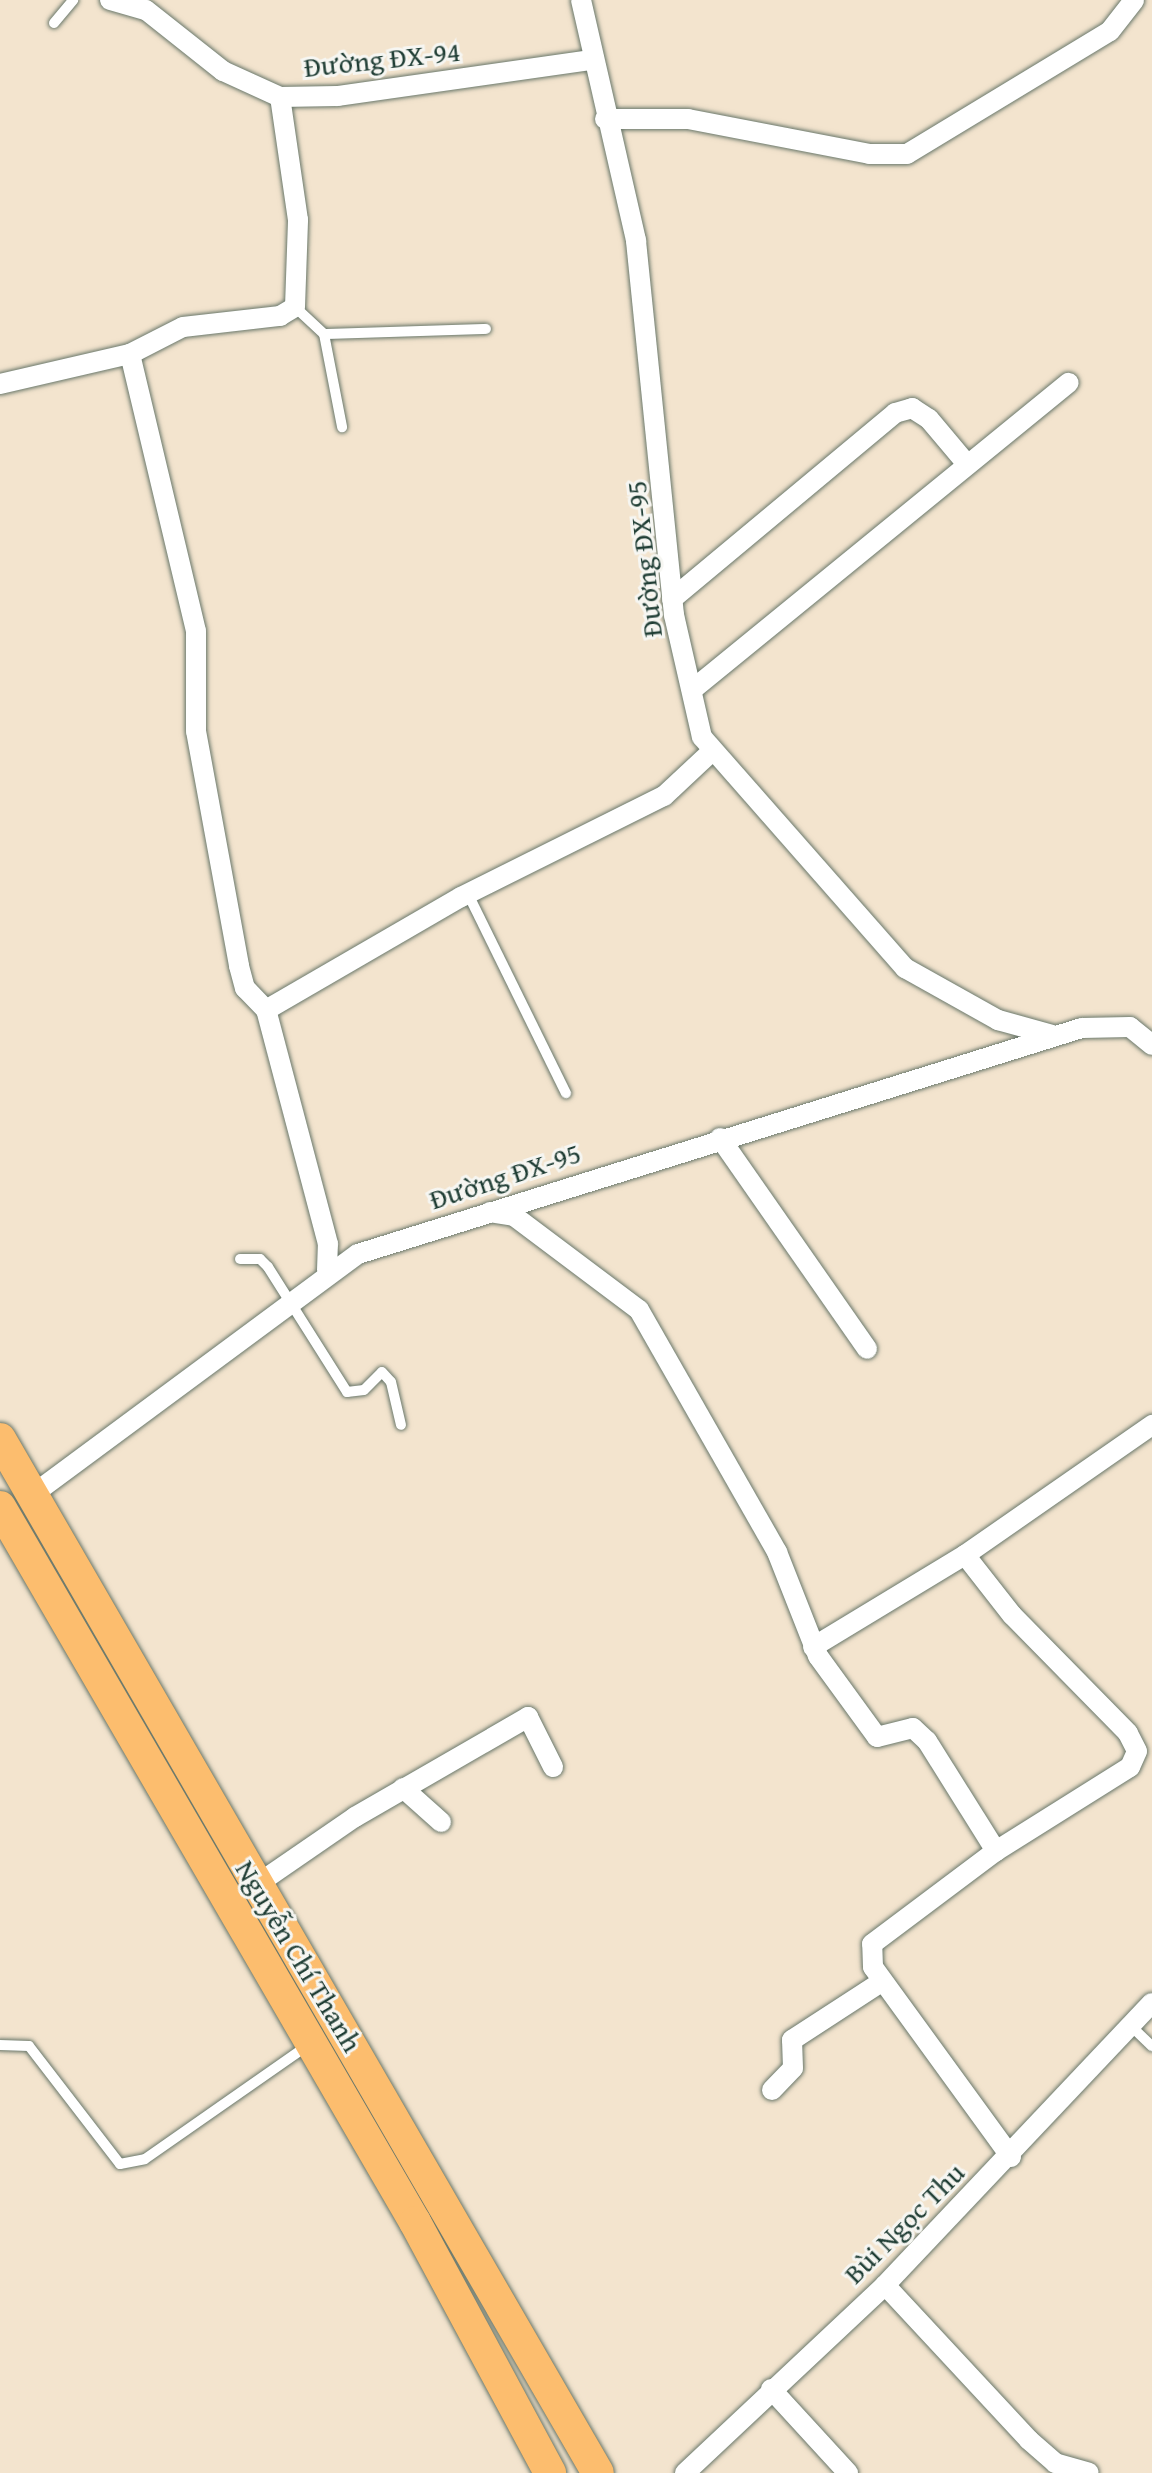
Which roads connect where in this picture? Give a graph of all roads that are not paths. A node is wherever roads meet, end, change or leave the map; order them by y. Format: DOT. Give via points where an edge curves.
graph roads {
  1 [pos="73,0"];
  2 [pos="110,0"];
  3 [pos="581,0"];
  4 [pos="1134,0"];
  5 [pos="54,23"];
  6 [pos="590,60"];
  7 [pos="280,97"];
  8 [pos="605,119"];
  9 [pos="295,307"];
  10 [pos="486,329"];
  11 [pos="324,334"];
  12 [pos="130,354"];
  13 [pos="1069,383"];
  14 [pos="0,384"];
  15 [pos="342,427"];
  16 [pos="966,463"];
  17 [pos="672,599"];
  18 [pos="692,690"];
  19 [pos="711,752"];
  20 [pos="468,894"];
  21 [pos="266,1010"];
  22 [pos="1058,1036"];
  23 [pos="1152,1045"];
  24 [pos="566,1093"];
  25 [pos="720,1138"];
  26 [pos="486,1212"];
  27 [pos="240,1259"];
  28 [pos="327,1270"];
  29 [pos="286,1304"];
  30 [pos="867,1349"];
  31 [pos="401,1425"];
  32 [pos="1152,1425"];
  33 [pos="0,1439"];
  34 [pos="32,1495"];
  35 [pos="1,1511"];
  36 [pos="965,1555"];
  37 [pos="813,1647"];
  38 [pos="1145,1757"];
  39 [pos="553,1767"];
  40 [pos="403,1788"];
  41 [pos="441,1822"];
  42 [pos="996,1851"];
  43 [pos="243,1894"];
  44 [pos="883,1981"];
  45 [pos="1152,2003"];
  46 [pos="1131,2026"];
  47 [pos="312,2043"];
  48 [pos="0,2045"];
  49 [pos="1152,2046"];
  50 [pos="772,2090"];
  51 [pos="1011,2157"];
  52 [pos="445,2206"];
  53 [pos="415,2222"];
  54 [pos="885,2285"];
  55 [pos="771,2389"];
  56 [pos="550,2473"];
  57 [pos="598,2473"];
  58 [pos="685,2473"];
  59 [pos="848,2473"];
  60 [pos="1089,2473"];
  1 -- 5 [label="lane"];
  2 -- 7 [label="street, Đường ĐX-94" via="146,10 223,71"];
  3 -- 6 [label="street, Đường ĐX-95"];
  4 -- 8 [label="street" via="1110,31 907,154 839,149 688,119"];
  6 -- 7 [label="street, Đường ĐX-94" via="338,96"];
  6 -- 8 [label="street, Đường ĐX-95"];
  7 -- 9 [label="street" via="298,220"];
  8 -- 17 [label="street, Đường ĐX-95" via="636,241"];
  9 -- 11 [label="lane"];
  9 -- 12 [label="street" via="280,316 183,327"];
  10 -- 11 [label="lane"];
  11 -- 15 [label="lane"];
  12 -- 14 [label="street"];
  12 -- 21 [label="street" via="196,631 196,731 239,966 245,988"];
  13 -- 16 [label="street"];
  16 -- 17 [label="street" via="929,419 912,408 895,413"];
  16 -- 18 [label="street"];
  17 -- 18 [label="street, Đường ĐX-95"];
  18 -- 19 [label="street, Đường ĐX-95"];
  19 -- 20 [label="street" via="664,796"];
  19 -- 22 [label="street, Đường ĐX-95" via="905,968 998,1020"];
  20 -- 21 [label="street"];
  20 -- 24 [label="lane"];
  21 -- 28 [label="street" via="328,1244"];
  22 -- 23 [label="street, Đường ĐX-95" via="1112,1023"];
  22 -- 25 [label="street, Đường ĐX-95" via="933,1079"];
  25 -- 26 [label="street, Đường ĐX-95"];
  25 -- 30 [label="street"];
  26 -- 28 [label="street, Đường ĐX-95"];
  26 -- 37 [label="street" via="514,1216 639,1310 777,1552"];
  27 -- 29 [label="lane" via="260,1259"];
  28 -- 29 [label="street, Đường ĐX-95"];
  29 -- 31 [label="lane" via="325,1349 347,1392 364,1390 382,1372"];
  29 -- 34 [label="street, Đường ĐX-95" via="104,1448"];
  32 -- 36 [label="street"];
  33 -- 34 [label="main road, Nguyễn Chí Thanh"];
  34 -- 35 [label="main road"];
  34 -- 43 [label="main road, Nguyễn Chí Thanh"];
  35 -- 43 [label="main road, Nguyễn Chí Thanh"];
  36 -- 37 [label="street"];
  36 -- 38 [label="street"];
  37 -- 42 [label="street" via="877,1737 913,1728 927,1741"];
  38 -- 42 [label="street"];
  39 -- 40 [label="street" via="528,1717"];
  40 -- 41 [label="street"];
  40 -- 43 [label="street"];
  42 -- 44 [label="street" via="883,1929 872,1944 873,1967"];
  43 -- 47 [label="main road, Nguyễn Chí Thanh"];
  43 -- 52 [label="main road, Nguyễn Chí Thanh"];
  44 -- 50 [label="street" via="789,2043 793,2068"];
  44 -- 51 [label="street"];
  45 -- 46 [label="street, Bùi Ngọc Thu"];
  46 -- 49 [label="lane"];
  46 -- 51 [label="street, Bùi Ngọc Thu"];
  47 -- 48 [label="lane" via="145,2159 120,2164 29,2046"];
  47 -- 53 [label="main road, Nguyễn Chí Thanh"];
  51 -- 54 [label="street, Bùi Ngọc Thu"];
  52 -- 53 [label="main road"];
  52 -- 57 [label="main road, Nguyễn Chí Thanh"];
  53 -- 56 [label="main road, Nguyễn Chí Thanh"];
  54 -- 55 [label="street, Bùi Ngọc Thu"];
  54 -- 60 [label="street" via="1029,2440 1055,2463"];
  55 -- 58 [label="street, Bùi Ngọc Thu"];
  55 -- 59 [label="street"];
}
